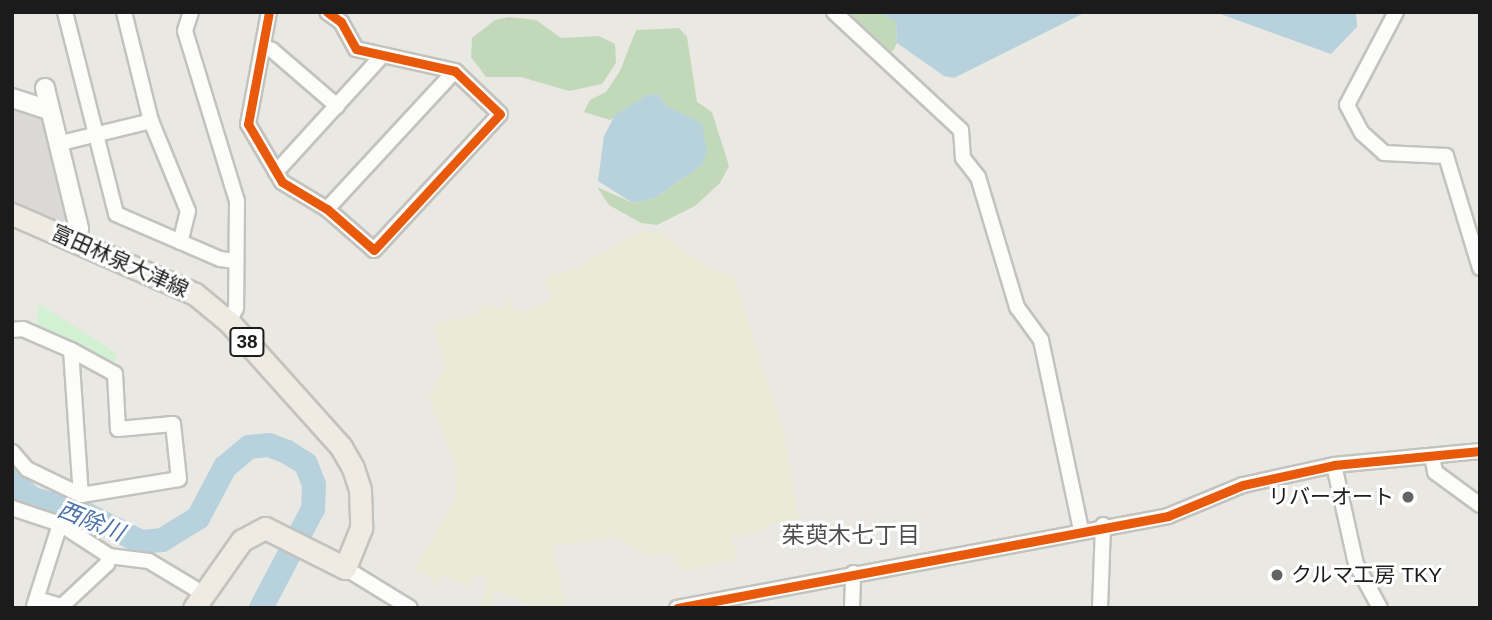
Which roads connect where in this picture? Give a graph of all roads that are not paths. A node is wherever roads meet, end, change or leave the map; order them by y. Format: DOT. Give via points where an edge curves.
graph roads {
  1 [pos="65,12"];
  2 [pos="124,12"];
  3 [pos="191,12"];
  4 [pos="269,12"];
  5 [pos="327,12"];
  6 [pos="834,12"];
  7 [pos="1396,12"];
  8 [pos="263,47"];
  9 [pos="382,56"];
  10 [pos="455,71"];
  11 [pos="45,88"];
  12 [pos="12,98"];
  13 [pos="337,106"];
  14 [pos="50,110"];
  15 [pos="151,121"];
  16 [pos="96,134"];
  17 [pos="61,143"];
  18 [pos="276,172"];
  19 [pos="327,209"];
  20 [pos="12,215"];
  21 [pos="75,239"];
  22 [pos="180,242"];
  23 [pos="236,261"];
  24 [pos="1480,268"];
  25 [pos="229,322"];
  26 [pos="12,330"];
  27 [pos="71,350"];
  28 [pos="12,452"];
  29 [pos="1480,452"];
  30 [pos="1432,456"];
  31 [pos="1335,465"];
  32 [pos="82,495"];
  33 [pos="1480,505"];
  34 [pos="12,508"];
  35 [pos="60,524"];
  36 [pos="1103,525"];
  37 [pos="1082,529"];
  38 [pos="109,556"];
  39 [pos="345,568"];
  40 [pos="853,573"];
  41 [pos="199,601"];
  42 [pos="35,603"];
  43 [pos="410,608"];
  44 [pos="677,608"];
  45 [pos="852,608"];
  46 [pos="1100,608"];
  47 [pos="1380,608"];
  1 -- 16 [label="street"];
  2 -- 15 [label="street"];
  3 -- 23 [label="street" via="185,31 237,201"];
  4 -- 8 [label="street"];
  5 -- 9 [label="street" via="341,22 356,49"];
  6 -- 37 [label="street" via="961,130 963,158 978,177 1017,307 1041,340"];
  7 -- 24 [label="street" via="1347,105 1362,133 1384,153 1446,156"];
  8 -- 13 [label="street"];
  8 -- 18 [label="street" via="248,124"];
  9 -- 10 [label="street"];
  9 -- 13 [label="street"];
  10 -- 19 [label="street"];
  10 -- 19 [label="street" via="500,114 374,250"];
  11 -- 14 [label="street"];
  12 -- 14 [label="street"];
  13 -- 18 [label="street"];
  14 -- 17 [label="street"];
  15 -- 16 [label="street"];
  15 -- 22 [label="street" via="188,211"];
  16 -- 17 [label="street"];
  16 -- 22 [label="street" via="116,214"];
  17 -- 21 [label="street" via="79,229"];
  18 -- 19 [label="street" via="282,182"];
  20 -- 21 [label="main road, 富田林泉大津線 / 38"];
  21 -- 25 [label="main road, 富田林泉大津線 / 38" via="195,294"];
  22 -- 23 [label="street" via="220,260"];
  23 -- 25 [label="street" via="236,308"];
  25 -- 39 [label="main road, 富田林泉大津線 / 38" via="341,447 353,468 360,490 361,528"];
  26 -- 27 [label="street" via="23,329"];
  27 -- 32 [label="street"];
  27 -- 32 [label="street" via="116,374 118,429 173,424 178,479"];
  28 -- 32 [label="street" via="27,469"];
  29 -- 30 [label="street"];
  30 -- 31 [label="street"];
  30 -- 33 [label="street" via="1434,472"];
  31 -- 36 [label="street" via="1243,485 1168,516"];
  31 -- 47 [label="street" via="1356,564"];
  34 -- 35 [label="street"];
  35 -- 38 [label="street"];
  35 -- 42 [label="street"];
  36 -- 37 [label="street"];
  36 -- 46 [label="street"];
  37 -- 40 [label="street"];
  38 -- 41 [label="street" via="149,561"];
  38 -- 42 [label="street" via="107,564 62,606"];
  39 -- 41 [label="main road" via="265,528 242,540"];
  39 -- 43 [label="street"];
  40 -- 44 [label="street"];
  40 -- 45 [label="street"];
}
